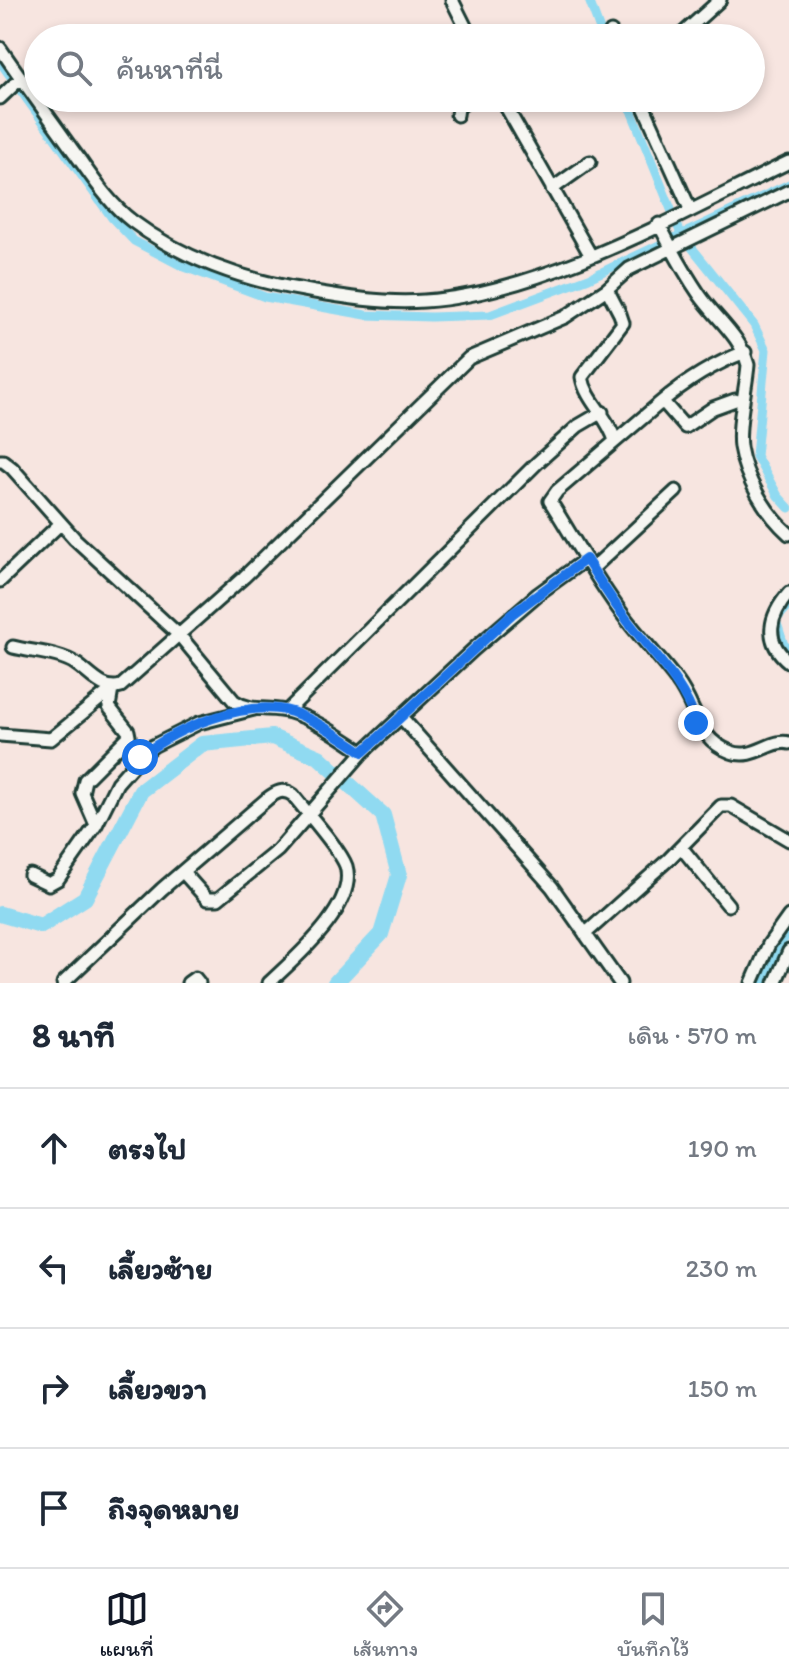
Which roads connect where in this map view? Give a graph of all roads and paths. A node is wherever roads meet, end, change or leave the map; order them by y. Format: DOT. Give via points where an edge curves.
graph roads {
  1 [pos="452,0"];
  2 [pos="720,0"];
  3 [pos="464,24"];
  4 [pos="693,24"];
  5 [pos="0,48"];
  6 [pos="12,86"];
  7 [pos="35,112"];
  8 [pos="458,112"];
  9 [pos="509,112"];
  10 [pos="646,112"];
  11 [pos="457,115"];
  12 [pos="590,162"];
  13 [pos="789,162"];
  14 [pos="552,189"];
  15 [pos="789,191"];
  16 [pos="688,210"];
  17 [pos="663,222"];
  18 [pos="674,246"];
  19 [pos="591,256"];
  20 [pos="607,289"];
  21 [pos="745,352"];
  22 [pos="735,400"];
  23 [pos="660,403"];
  24 [pos="602,412"];
  25 [pos="615,441"];
  26 [pos="0,461"];
  27 [pos="676,491"];
  28 [pos="60,524"];
  29 [pos="789,534"];
  30 [pos="589,564"];
  31 [pos="0,581"];
  32 [pos="789,593"];
  33 [pos="180,636"];
  34 [pos="13,647"];
  35 [pos="789,662"];
  36 [pos="112,689"];
  37 [pos="256,709"];
  38 [pos="287,711"];
  39 [pos="402,718"];
  40 [pos="0,735"];
  41 [pos="789,743"];
  42 [pos="363,752"];
  43 [pos="308,815"];
  44 [pos="96,825"];
  45 [pos="789,840"];
  46 [pos="681,847"];
  47 [pos="183,872"];
  48 [pos="30,875"];
  49 [pos="728,905"];
  50 [pos="789,916"];
  51 [pos="585,934"];
  52 [pos="789,951"];
  53 [pos="63,983"];
  54 [pos="188,983"];
  55 [pos="199,983"];
  56 [pos="269,983"];
  57 [pos="620,983"];
  58 [pos="752,983"];
  59 [pos="775,983"];
  1 -- 3 [label="street"];
  2 -- 4 [label="street"];
  5 -- 6 [label="street"];
  7 -- 19 [label="street" via="130,220 219,269 284,287 421,302 512,285"];
  8 -- 11 [label="street"];
  9 -- 14 [label="street"];
  10 -- 16 [label="street"];
  12 -- 14 [label="street"];
  13 -- 16 [label="street"];
  14 -- 19 [label="street"];
  15 -- 18 [label="street"];
  16 -- 17 [label="street"];
  17 -- 18 [label="street"];
  17 -- 19 [label="street"];
  18 -- 20 [label="street" via="629,269"];
  18 -- 21 [label="street" via="701,297"];
  20 -- 24 [label="street" via="623,323 582,377"];
  20 -- 33 [label="street" via="565,317 478,353 457,368"];
  21 -- 23 [label="street" via="684,382"];
  21 -- 29 [label="street" via="740,445 759,497"];
  22 -- 23 [label="street" via="685,427"];
  23 -- 25 [label="street"];
  24 -- 25 [label="street"];
  24 -- 38 [label="street" via="538,462"];
  25 -- 30 [label="street" via="550,501"];
  26 -- 28 [label="street"];
  27 -- 30 [label="street"];
  28 -- 31 [label="street"];
  28 -- 33 [label="street"];
  30 -- 39 [label="street" via="512,614"];
  30 -- 41 [label="street" via="679,683 707,738 744,754"];
  32 -- 35 [label="street" via="779,604 770,636"];
  33 -- 36 [label="street"];
  33 -- 37 [label="street" via="229,696"];
  34 -- 36 [label="street" via="73,662"];
  36 -- 40 [label="street" via="51,739"];
  36 -- 44 [label="street" via="109,707 129,736 82,787"];
  37 -- 38 [label="street"];
  37 -- 44 [label="street" via="199,723 153,746 117,783"];
  38 -- 42 [label="street"];
  39 -- 42 [label="street"];
  39 -- 51 [label="street" via="552,887"];
  42 -- 43 [label="street"];
  43 -- 47 [label="street" via="291,793 278,792"];
  43 -- 47 [label="street" via="278,850 218,899 207,899"];
  43 -- 56 [label="street" via="343,859 347,880 332,915"];
  44 -- 48 [label="street" via="53,883"];
  45 -- 46 [label="street" via="724,805"];
  46 -- 49 [label="street"];
  46 -- 51 [label="street"];
  47 -- 53 [label="street"];
  50 -- 58 [label="street"];
  51 -- 57 [label="street"];
  52 -- 59 [label="street"];
  54 -- 55 [label="street" via="195,978"];
}
